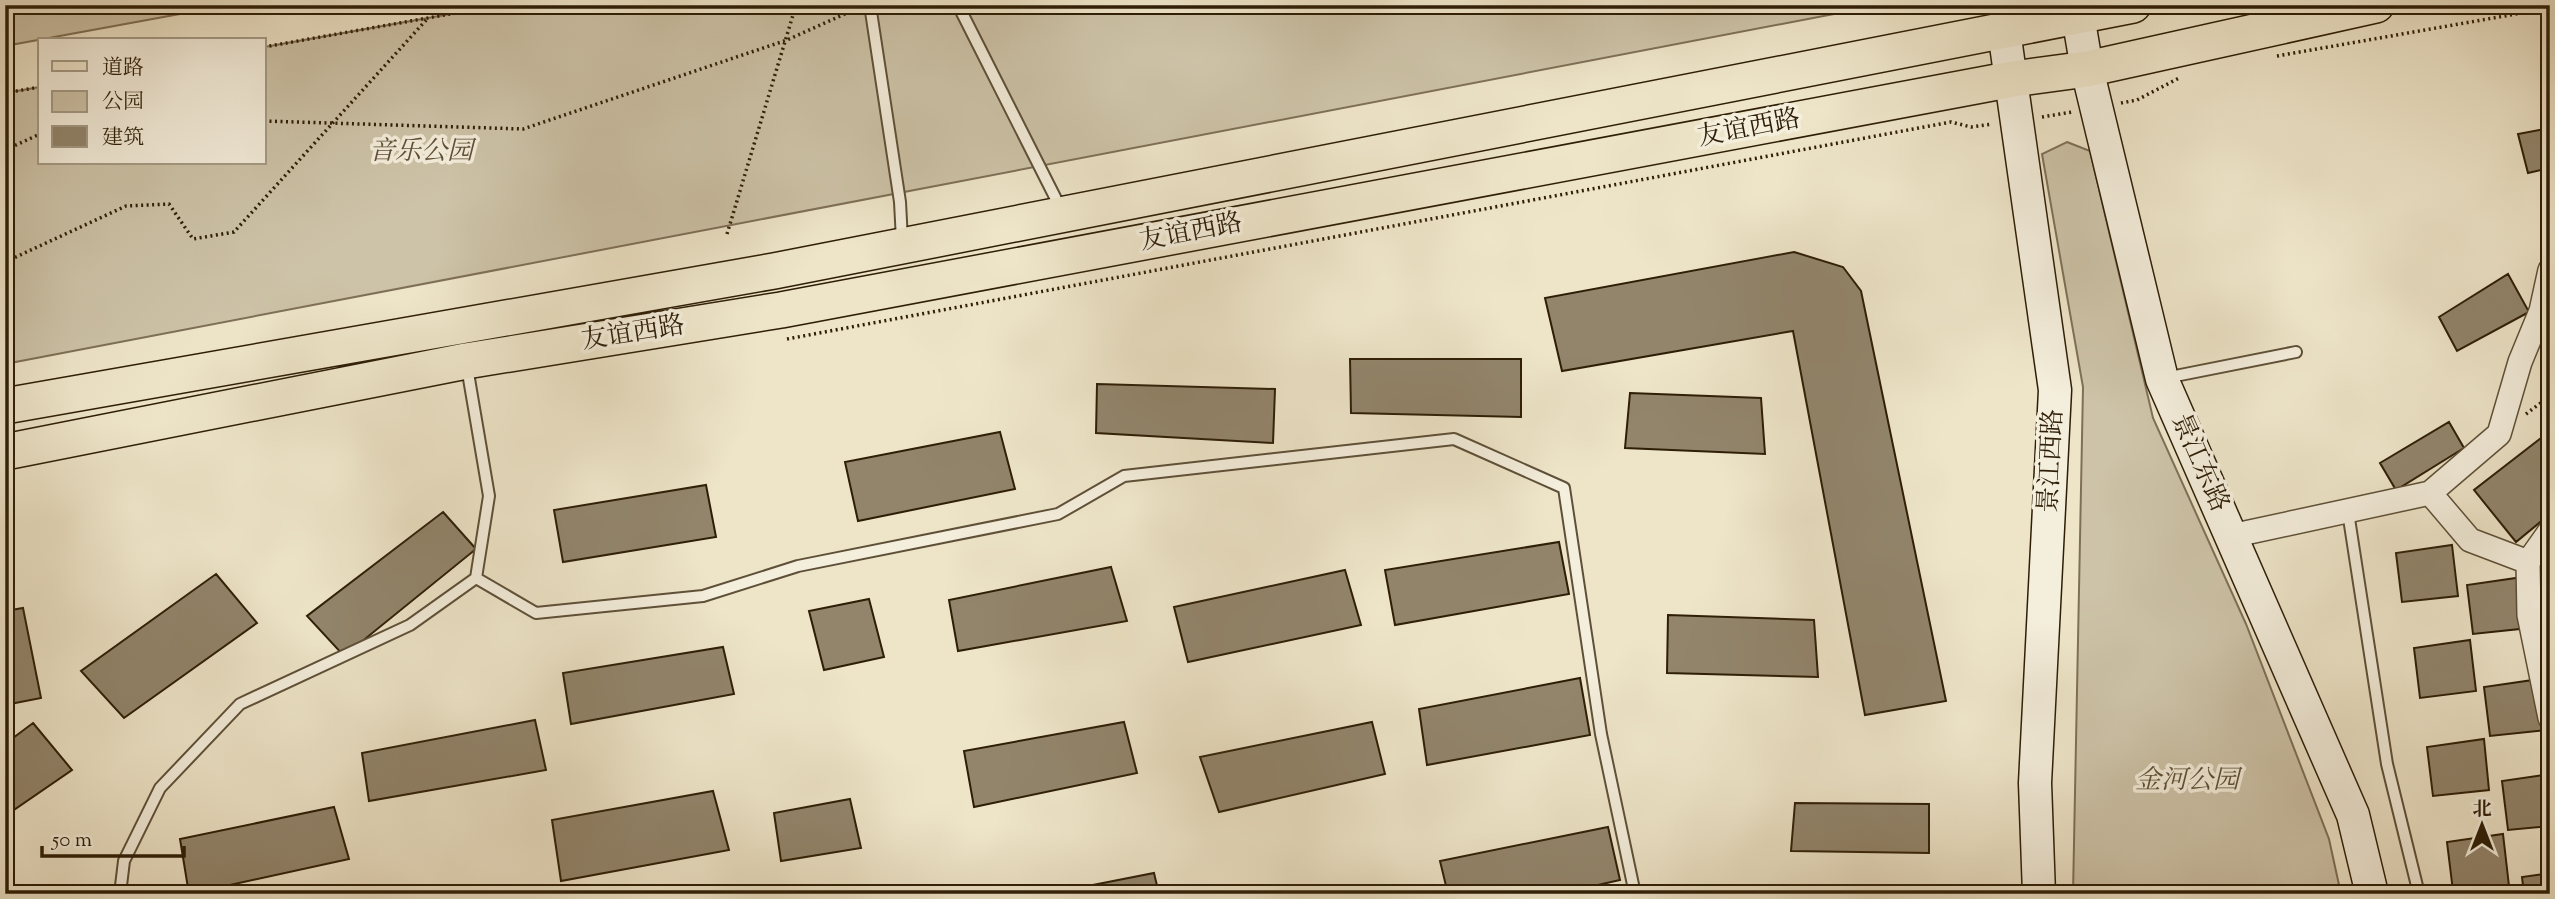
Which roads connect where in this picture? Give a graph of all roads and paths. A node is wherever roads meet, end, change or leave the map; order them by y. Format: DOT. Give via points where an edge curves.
graph roads {
  1 [pos="501,5"];
  2 [pos="796,5"];
  3 [pos="864,5"];
  4 [pos="870,5"];
  5 [pos="958,5"];
  6 [pos="2133,5"];
  7 [pos="2375,5"];
  8 [pos="2550,8"];
  9 [pos="2078,16"];
  10 [pos="428,18"];
  11 [pos="2004,31"];
  12 [pos="786,40"];
  13 [pos="266,47"];
  14 [pos="2273,57"];
  15 [pos="2087,69"];
  16 [pos="2192,71"];
  17 [pos="2013,79"];
  18 [pos="38,86"];
  19 [pos="5,93"];
  20 [pos="2096,108"];
  21 [pos="266,121"];
  22 [pos="2018,121"];
  23 [pos="332,123"];
  24 [pos="38,135"];
  25 [pos="5,150"];
  26 [pos="1065,216"];
  27 [pos="727,233"];
  28 [pos="903,247"];
  29 [pos="5,261"];
  30 [pos="2550,270"];
  31 [pos="787,339"];
  32 [pos="2296,352"];
  33 [pos="466,361"];
  34 [pos="2162,379"];
  35 [pos="5,406"];
  36 [pos="5,452"];
  37 [pos="2430,493"];
  38 [pos="2348,512"];
  39 [pos="2550,531"];
  40 [pos="2231,536"];
  41 [pos="2528,562"];
  42 [pos="476,578"];
  43 [pos="2546,678"];
  44 [pos="2550,719"];
  45 [pos="120,894"];
  46 [pos="1635,894"];
  47 [pos="2039,894"];
  48 [pos="2372,894"];
  49 [pos="2419,894"];
  1 -- 10 [label="path"];
  2 -- 12 [label="path"];
  3 -- 12 [label="path"];
  4 -- 28 [label="lane"];
  5 -- 26 [label="lane"];
  6 -- 9 [label="main road, 友谊西路"];
  7 -- 15 [label="main road, 友谊西路"];
  8 -- 14 [label="path"];
  9 -- 11 [label="main road, 友谊西路"];
  9 -- 15 [label="main road, 景江东路"];
  10 -- 13 [label="path"];
  10 -- 23 [label="path"];
  11 -- 17 [label="main road, 景江西路"];
  11 -- 26 [label="main road, 友谊西路"];
  12 -- 23 [label="path" via="523,129"];
  12 -- 27 [label="path"];
  15 -- 17 [label="main road, 友谊西路"];
  15 -- 20 [label="main road, 景江东路"];
  16 -- 20 [label="path" via="2137,100"];
  17 -- 22 [label="main road, 景江西路"];
  17 -- 33 [label="main road, 友谊西路" via="795,308"];
  18 -- 19 [label="path"];
  20 -- 22 [label="path"];
  20 -- 34 [label="main road, 景江东路"];
  21 -- 23 [label="path"];
  22 -- 31 [label="path" via="1972,127 1951,122"];
  22 -- 47 [label="main road, 景江西路" via="2055,390 2035,783"];
  23 -- 29 [label="path" via="234,232 193,239 169,204 126,206"];
  24 -- 25 [label="path"];
  26 -- 28 [label="main road, 友谊西路"];
  28 -- 35 [label="main road, 友谊西路"];
  30 -- 37 [label="street" via="2542,311 2520,362 2499,434"];
  32 -- 34 [label="lane"];
  33 -- 36 [label="main road, 友谊西路"];
  33 -- 42 [label="lane" via="489,496"];
  34 -- 40 [label="main road, 景江东路"];
  37 -- 38 [label="street"];
  37 -- 41 [label="street" via="2470,540"];
  38 -- 40 [label="street"];
  38 -- 49 [label="lane" via="2386,764"];
  39 -- 41 [label="street"];
  40 -- 48 [label="main road, 景江东路" via="2353,815"];
  41 -- 43 [label="street" via="2529,615"];
  42 -- 45 [label="lane" via="411,625 240,705 160,788 124,861"];
  42 -- 46 [label="lane" via="536,613 703,596 798,566 1058,514 1124,476 1454,439 1564,488 1601,734"];
  43 -- 44 [label="street"];
}
